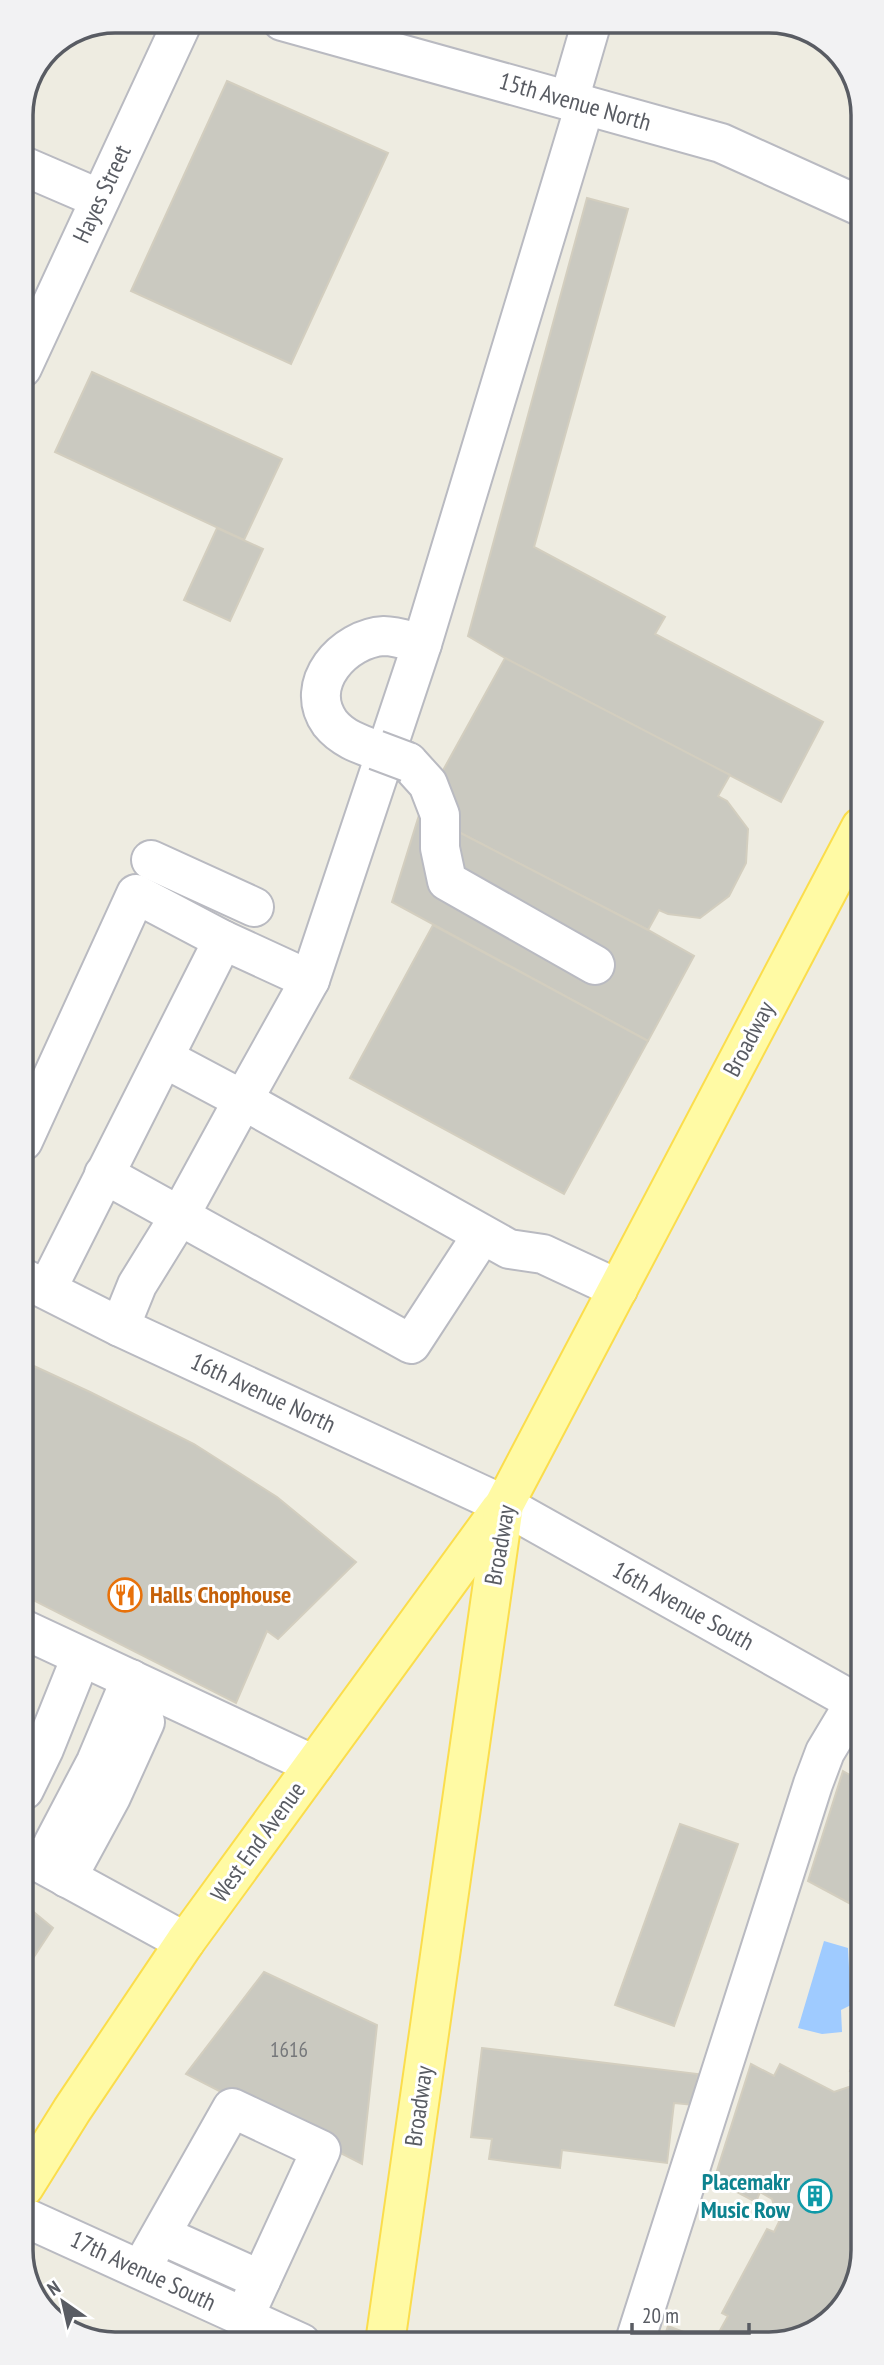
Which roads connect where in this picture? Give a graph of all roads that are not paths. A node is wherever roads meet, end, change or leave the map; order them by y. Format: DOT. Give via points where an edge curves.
graph roads {
  1 [pos="177,33"];
  2 [pos="325,33"];
  3 [pos="590,33"];
  4 [pos="577,103"];
  5 [pos="33,170"];
  6 [pos="100,199"];
  7 [pos="851,202"];
  8 [pos="33,344"];
  9 [pos="422,644"];
  10 [pos="851,846"];
  11 [pos="151,860"];
  12 [pos="254,907"];
  13 [pos="223,940"];
  14 [pos="595,965"];
  15 [pos="310,980"];
  16 [pos="164,1058"];
  17 [pos="243,1100"];
  18 [pos="33,1119"];
  19 [pos="104,1174"];
  20 [pos="179,1217"];
  21 [pos="482,1235"];
  22 [pos="35,1283"];
  23 [pos="618,1289"];
  24 [pos="120,1326"];
  25 [pos="504,1505"];
  26 [pos="33,1634"];
  27 [pos="81,1657"];
  28 [pos="131,1679"];
  29 [pos="851,1700"];
  30 [pos="851,1714"];
  31 [pos="145,1722"];
  32 [pos="314,1765"];
  33 [pos="33,1770"];
  34 [pos="48,1858"];
  35 [pos="185,1942"];
  36 [pos="33,2173"];
  37 [pos="33,2221"];
  38 [pos="161,2235"];
  39 [pos="141,2269"];
  40 [pos="261,2280"];
  41 [pos="244,2316"];
  42 [pos="277,2332"];
  43 [pos="387,2332"];
  44 [pos="638,2332"];
  1 -- 6 [label="street, Hayes Street"];
  2 -- 4 [label="street, 15th Avenue North"];
  3 -- 4 [label="street"];
  4 -- 7 [label="street, 15th Avenue North" via="721,143"];
  4 -- 9 [label="street"];
  5 -- 6 [label="street"];
  6 -- 8 [label="street, Hayes Street"];
  9 -- 14 [label="street" via="385,636 361,641 336,658 323,679 321,700 330,722 350,741 392,756 428,784 440,815 447,881"];
  9 -- 15 [label="street"];
  10 -- 23 [label="main road, Broadway"];
  11 -- 12 [label="street"];
  13 -- 15 [label="street"];
  13 -- 16 [label="street"];
  13 -- 18 [label="street" via="136,894"];
  15 -- 17 [label="street"];
  16 -- 17 [label="street"];
  16 -- 19 [label="street"];
  17 -- 20 [label="street"];
  17 -- 21 [label="street"];
  19 -- 20 [label="street"];
  19 -- 22 [label="street"];
  20 -- 21 [label="street" via="411,1344"];
  20 -- 24 [label="street" via="137,1285"];
  21 -- 23 [label="street" via="509,1249 543,1254"];
  22 -- 24 [label="street, 16th Avenue North"];
  23 -- 25 [label="main road, Broadway"];
  24 -- 25 [label="street, 16th Avenue North"];
  25 -- 29 [label="street, 16th Avenue South"];
  25 -- 32 [label="main road, West End Avenue"];
  25 -- 43 [label="main road, Broadway"];
  26 -- 27 [label="street"];
  27 -- 28 [label="street"];
  27 -- 33 [label="street"];
  28 -- 32 [label="street"];
  28 -- 34 [label="street"];
  30 -- 44 [label="street" via="825,1752 813,1784"];
  31 -- 34 [label="street" via="111,1797"];
  32 -- 35 [label="main road, West End Avenue"];
  34 -- 35 [label="street"];
  35 -- 36 [label="main road, West End Avenue"];
  37 -- 39 [label="street, 17th Avenue South"];
  38 -- 39 [label="street"];
  38 -- 40 [label="street"];
  38 -- 40 [label="street" via="232,2108 321,2150"];
  39 -- 41 [label="street, 17th Avenue South"];
  40 -- 41 [label="street"];
  41 -- 42 [label="street, 17th Avenue South"];
}
